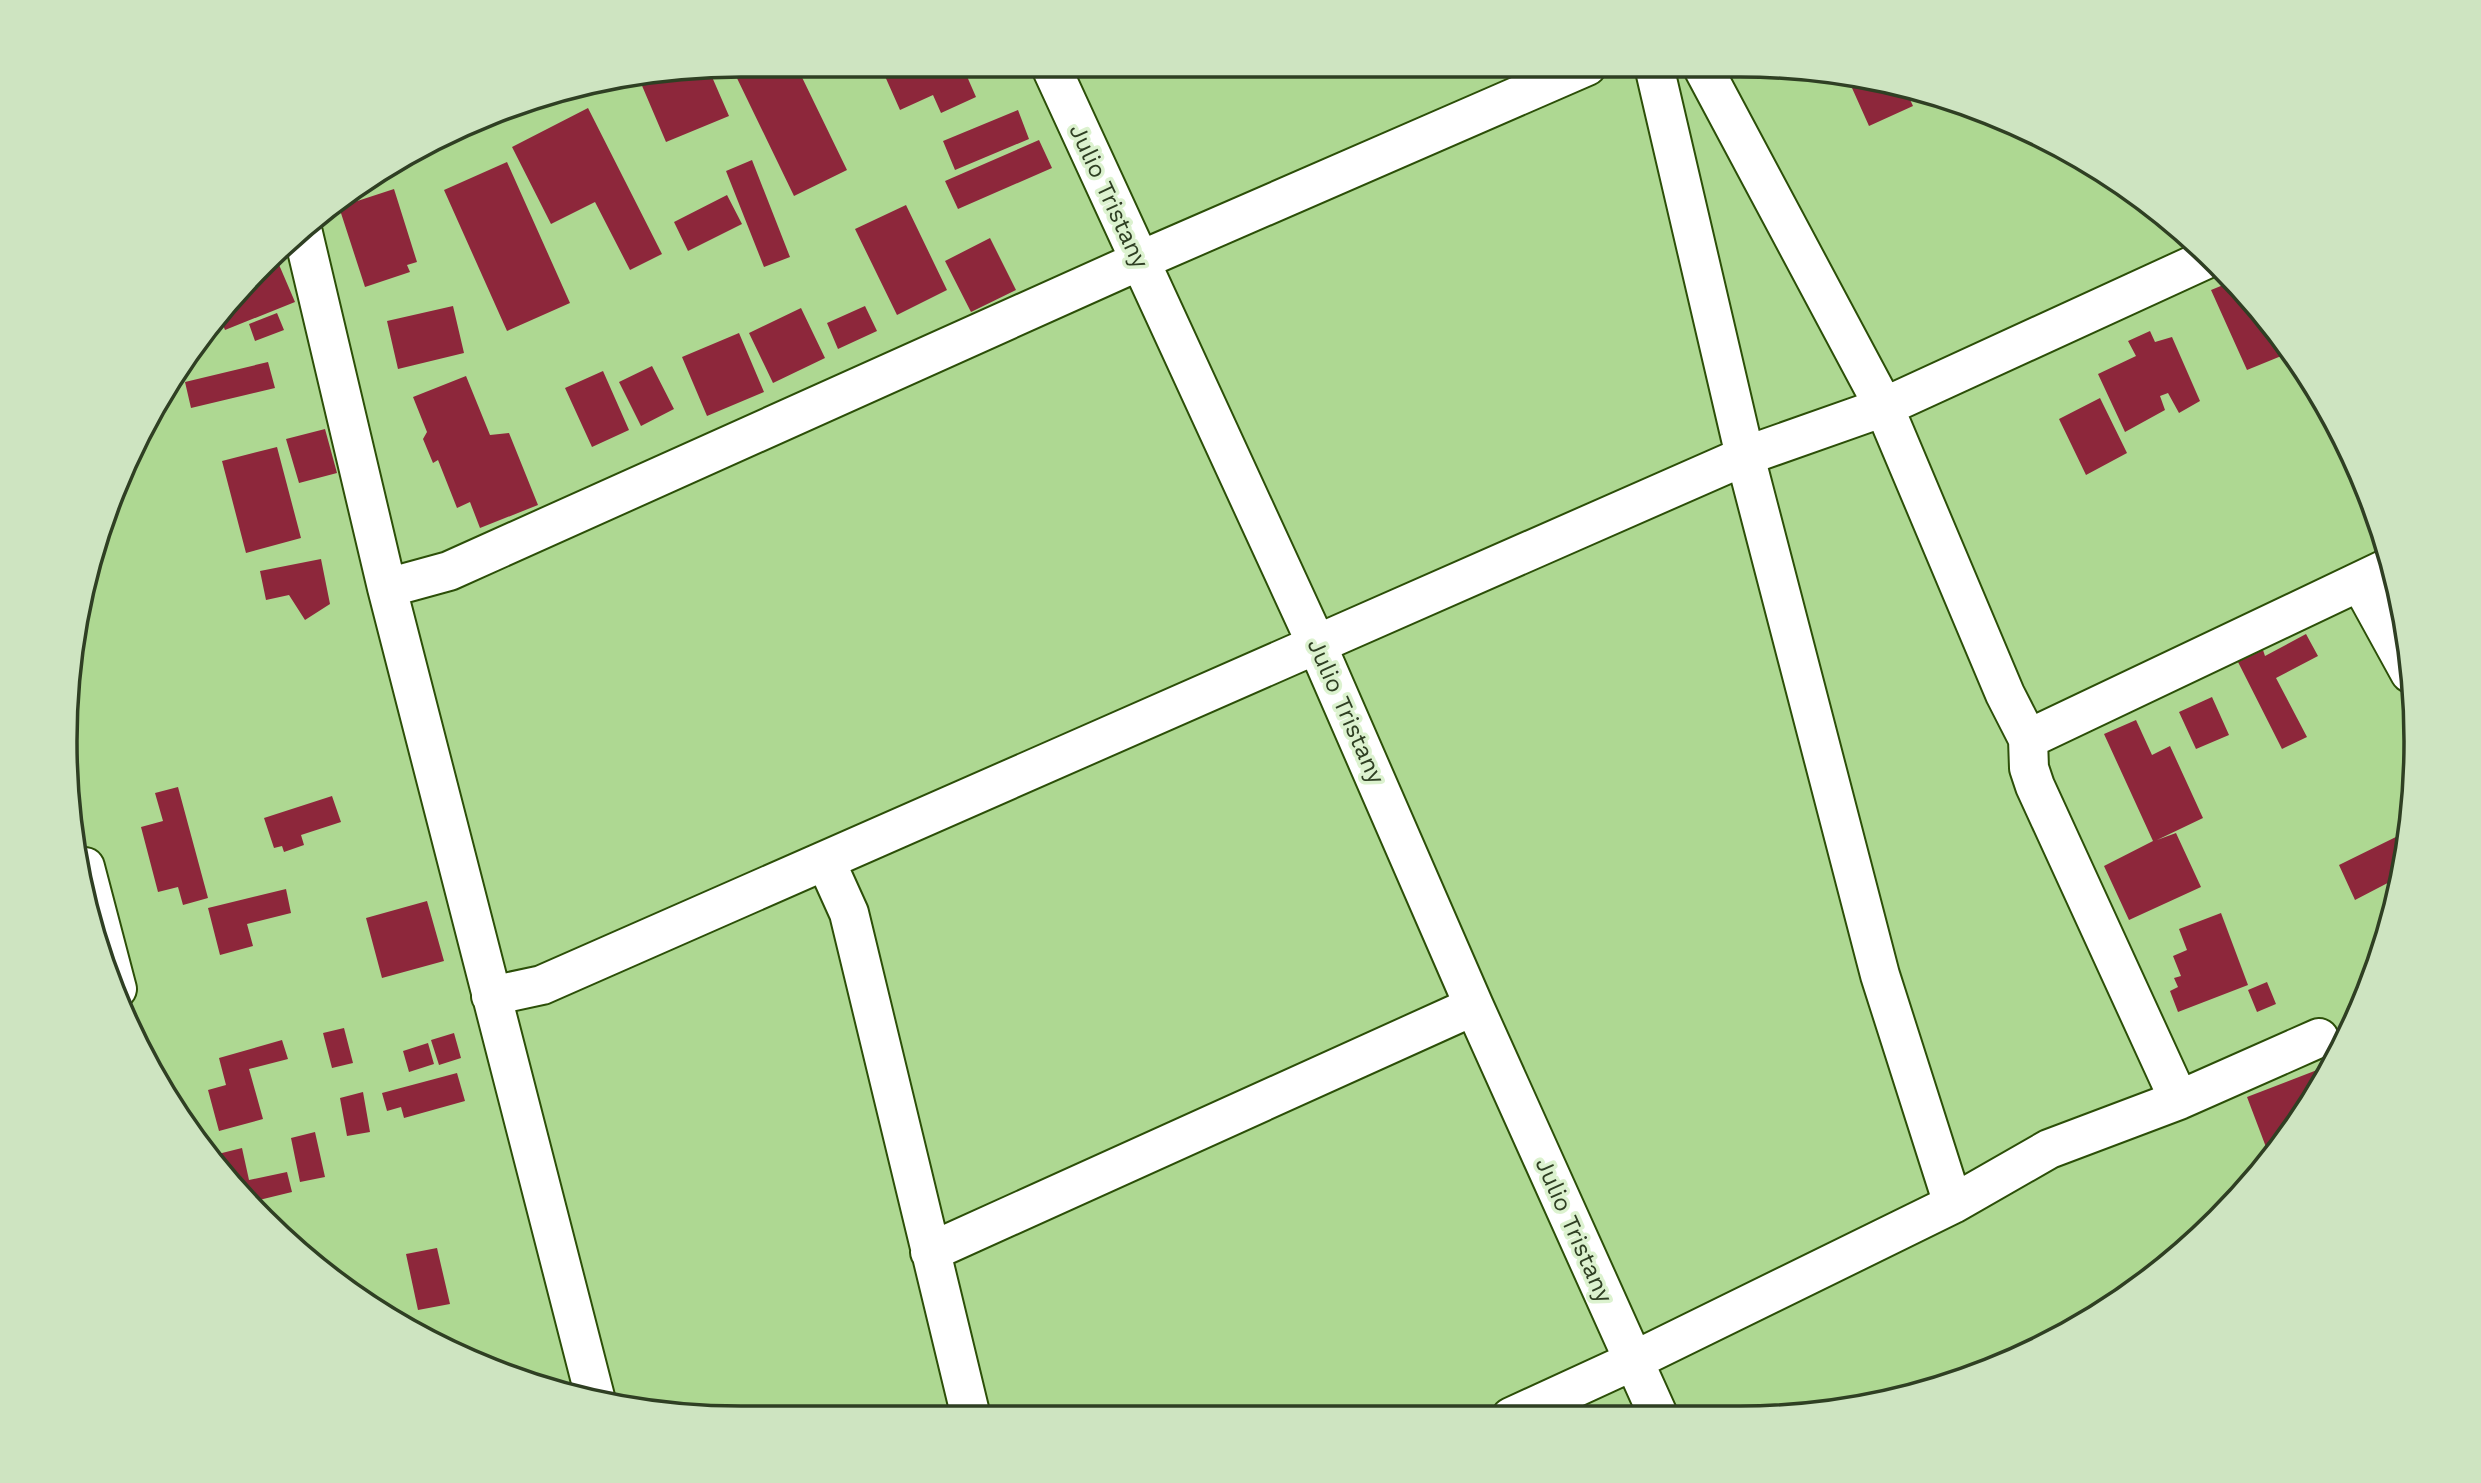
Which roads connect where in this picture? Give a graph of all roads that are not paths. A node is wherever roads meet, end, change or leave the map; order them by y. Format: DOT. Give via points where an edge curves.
graph roads {
  1 [pos="1055,77"];
  2 [pos="1562,77"];
  3 [pos="1657,77"];
  4 [pos="1708,77"];
  5 [pos="305,241"];
  6 [pos="1139,261"];
  7 [pos="2199,262"];
  8 [pos="1884,407"];
  9 [pos="1745,456"];
  10 [pos="2375,574"];
  11 [pos="387,588"];
  12 [pos="2393,625"];
  13 [pos="1316,643"];
  14 [pos="2028,739"];
  15 [pos="826,862"];
  16 [pos="491,996"];
  17 [pos="1474,1006"];
  18 [pos="2319,1038"];
  19 [pos="2179,1100"];
  20 [pos="1952,1203"];
  21 [pos="930,1252"];
  22 [pos="1633,1361"];
  23 [pos="593,1388"];
  24 [pos="968,1406"];
  25 [pos="1535,1406"];
  26 [pos="1653,1406"];
  1 -- 6 [label="street, Julio Tristany"];
  2 -- 6 [label="street"];
  3 -- 9 [label="street"];
  4 -- 8 [label="street"];
  5 -- 11 [label="street"];
  6 -- 11 [label="street" via="449,571"];
  6 -- 13 [label="street, Julio Tristany"];
  7 -- 8 [label="street"];
  8 -- 9 [label="street"];
  8 -- 14 [label="street" via="1999,682"];
  9 -- 13 [label="street"];
  9 -- 20 [label="street" via="1881,975"];
  10 -- 12 [label="street"];
  10 -- 14 [label="street"];
  11 -- 16 [label="street"];
  13 -- 15 [label="street"];
  13 -- 17 [label="street, Julio Tristany"];
  14 -- 19 [label="street" via="2035,786"];
  15 -- 16 [label="street" via="542,985"];
  15 -- 21 [label="street" via="849,913"];
  16 -- 23 [label="street"];
  17 -- 21 [label="street"];
  17 -- 22 [label="street, Julio Tristany"];
  18 -- 19 [label="street"];
  19 -- 20 [label="street" via="2049,1149"];
  20 -- 22 [label="street"];
  21 -- 24 [label="street"];
  22 -- 25 [label="street"];
  22 -- 26 [label="street, Julio Tristany"];
}
